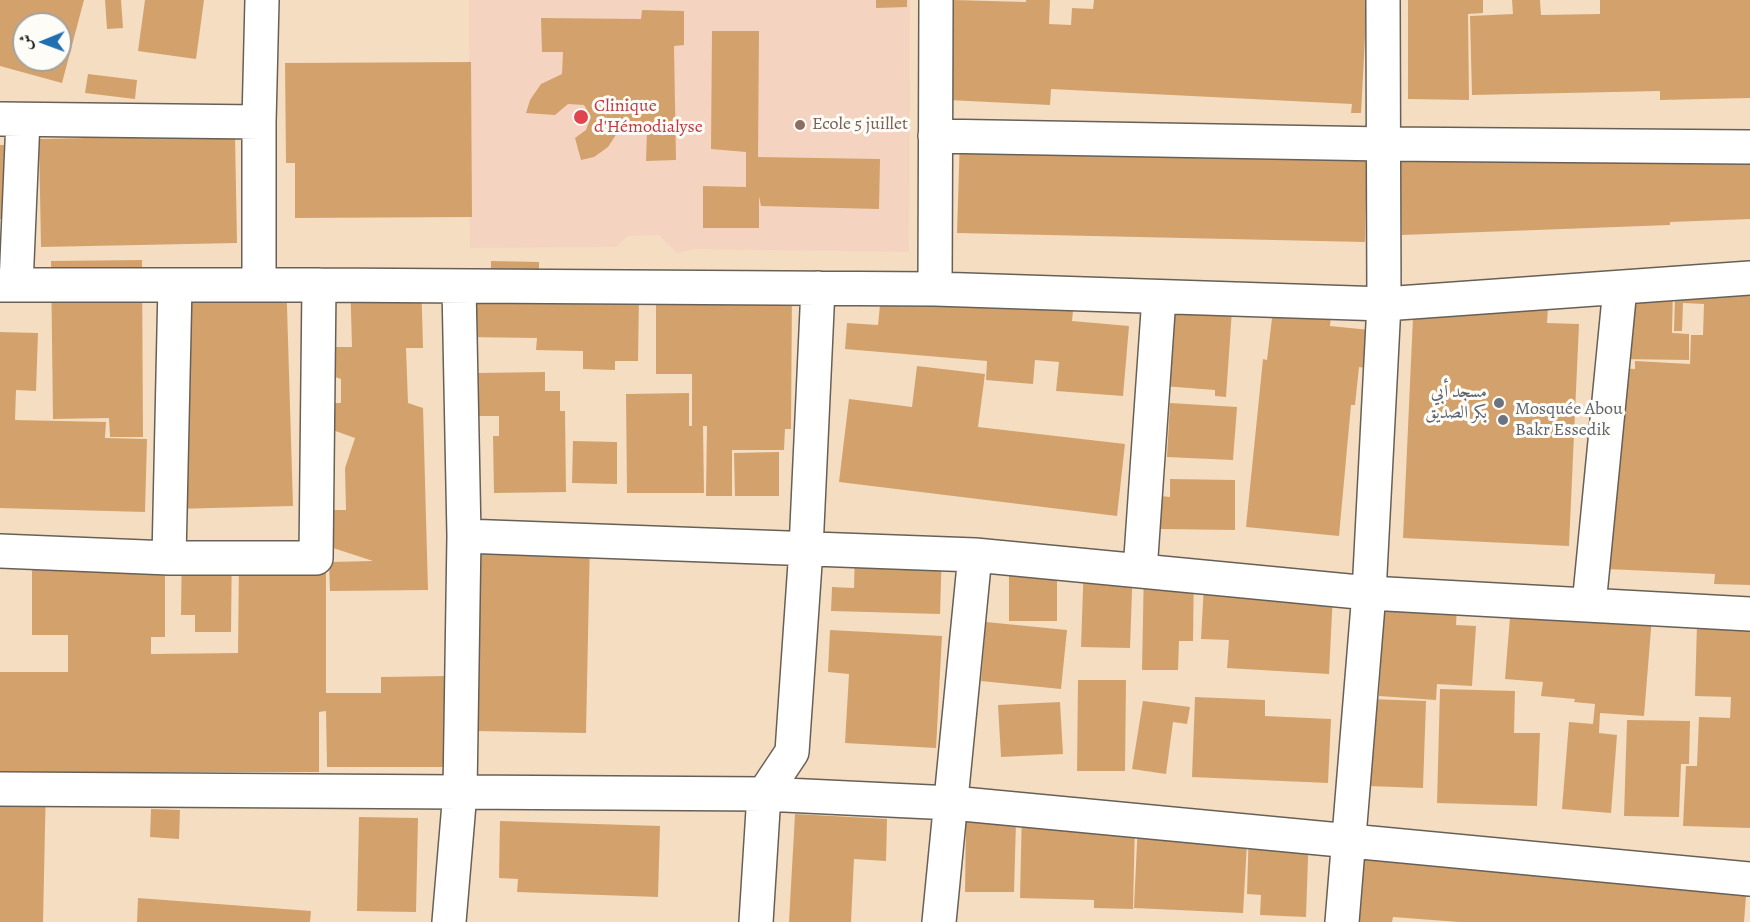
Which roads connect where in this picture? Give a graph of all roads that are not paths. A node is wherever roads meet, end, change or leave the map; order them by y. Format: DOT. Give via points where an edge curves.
graph roads {
  1 [pos="262,0"];
  2 [pos="936,0"];
  3 [pos="1383,0"];
  4 [pos="11,120"];
  5 [pos="259,122"];
  6 [pos="935,136"];
  7 [pos="1384,144"];
  8 [pos="1750,147"];
  9 [pos="1750,279"];
  10 [pos="259,284"];
  11 [pos="8,285"];
  12 [pos="175,285"];
  13 [pos="319,285"];
  14 [pos="459,286"];
  15 [pos="818,288"];
  16 [pos="1620,288"];
  17 [pos="935,289"];
  18 [pos="1159,297"];
  19 [pos="1384,304"];
  20 [pos="464,536"];
  21 [pos="806,549"];
  22 [pos="0,551"];
  23 [pos="975,555"];
  24 [pos="169,558"];
  25 [pos="1140,571"];
  26 [pos="1369,592"];
  27 [pos="1589,605"];
  28 [pos="1750,614"];
  29 [pos="0,789"];
  30 [pos="460,792"];
  31 [pos="764,794"];
  32 [pos="952,803"];
  33 [pos="1348,840"];
  34 [pos="1750,879"];
  35 [pos="449,922"];
  36 [pos="756,922"];
  37 [pos="939,922"];
  38 [pos="1342,922"];
  1 -- 5 [label="street"];
  2 -- 6 [label="street"];
  3 -- 7 [label="street"];
  4 -- 5 [label="street"];
  4 -- 11 [label="street"];
  5 -- 10 [label="street"];
  6 -- 7 [label="street"];
  6 -- 17 [label="street"];
  7 -- 8 [label="street"];
  7 -- 19 [label="street"];
  9 -- 16 [label="street"];
  10 -- 12 [label="street"];
  10 -- 13 [label="street"];
  11 -- 12 [label="street"];
  12 -- 24 [label="street"];
  13 -- 14 [label="street"];
  13 -- 24 [label="street" via="316,558"];
  14 -- 15 [label="street"];
  14 -- 20 [label="street"];
  15 -- 17 [label="street"];
  15 -- 21 [label="street"];
  16 -- 19 [label="street"];
  16 -- 27 [label="street"];
  17 -- 18 [label="street"];
  18 -- 19 [label="street"];
  18 -- 25 [label="street"];
  19 -- 26 [label="street"];
  20 -- 21 [label="street"];
  20 -- 30 [label="street"];
  21 -- 23 [label="street"];
  21 -- 31 [label="street" via="792,752"];
  22 -- 24 [label="street"];
  23 -- 25 [label="street"];
  23 -- 32 [label="street"];
  25 -- 26 [label="street"];
  26 -- 27 [label="street"];
  26 -- 33 [label="street"];
  27 -- 28 [label="street"];
  29 -- 30 [label="street"];
  30 -- 31 [label="street"];
  30 -- 35 [label="street"];
  31 -- 32 [label="street"];
  31 -- 36 [label="street"];
  32 -- 33 [label="street"];
  32 -- 37 [label="street"];
  33 -- 34 [label="street"];
  33 -- 38 [label="street"];
}
